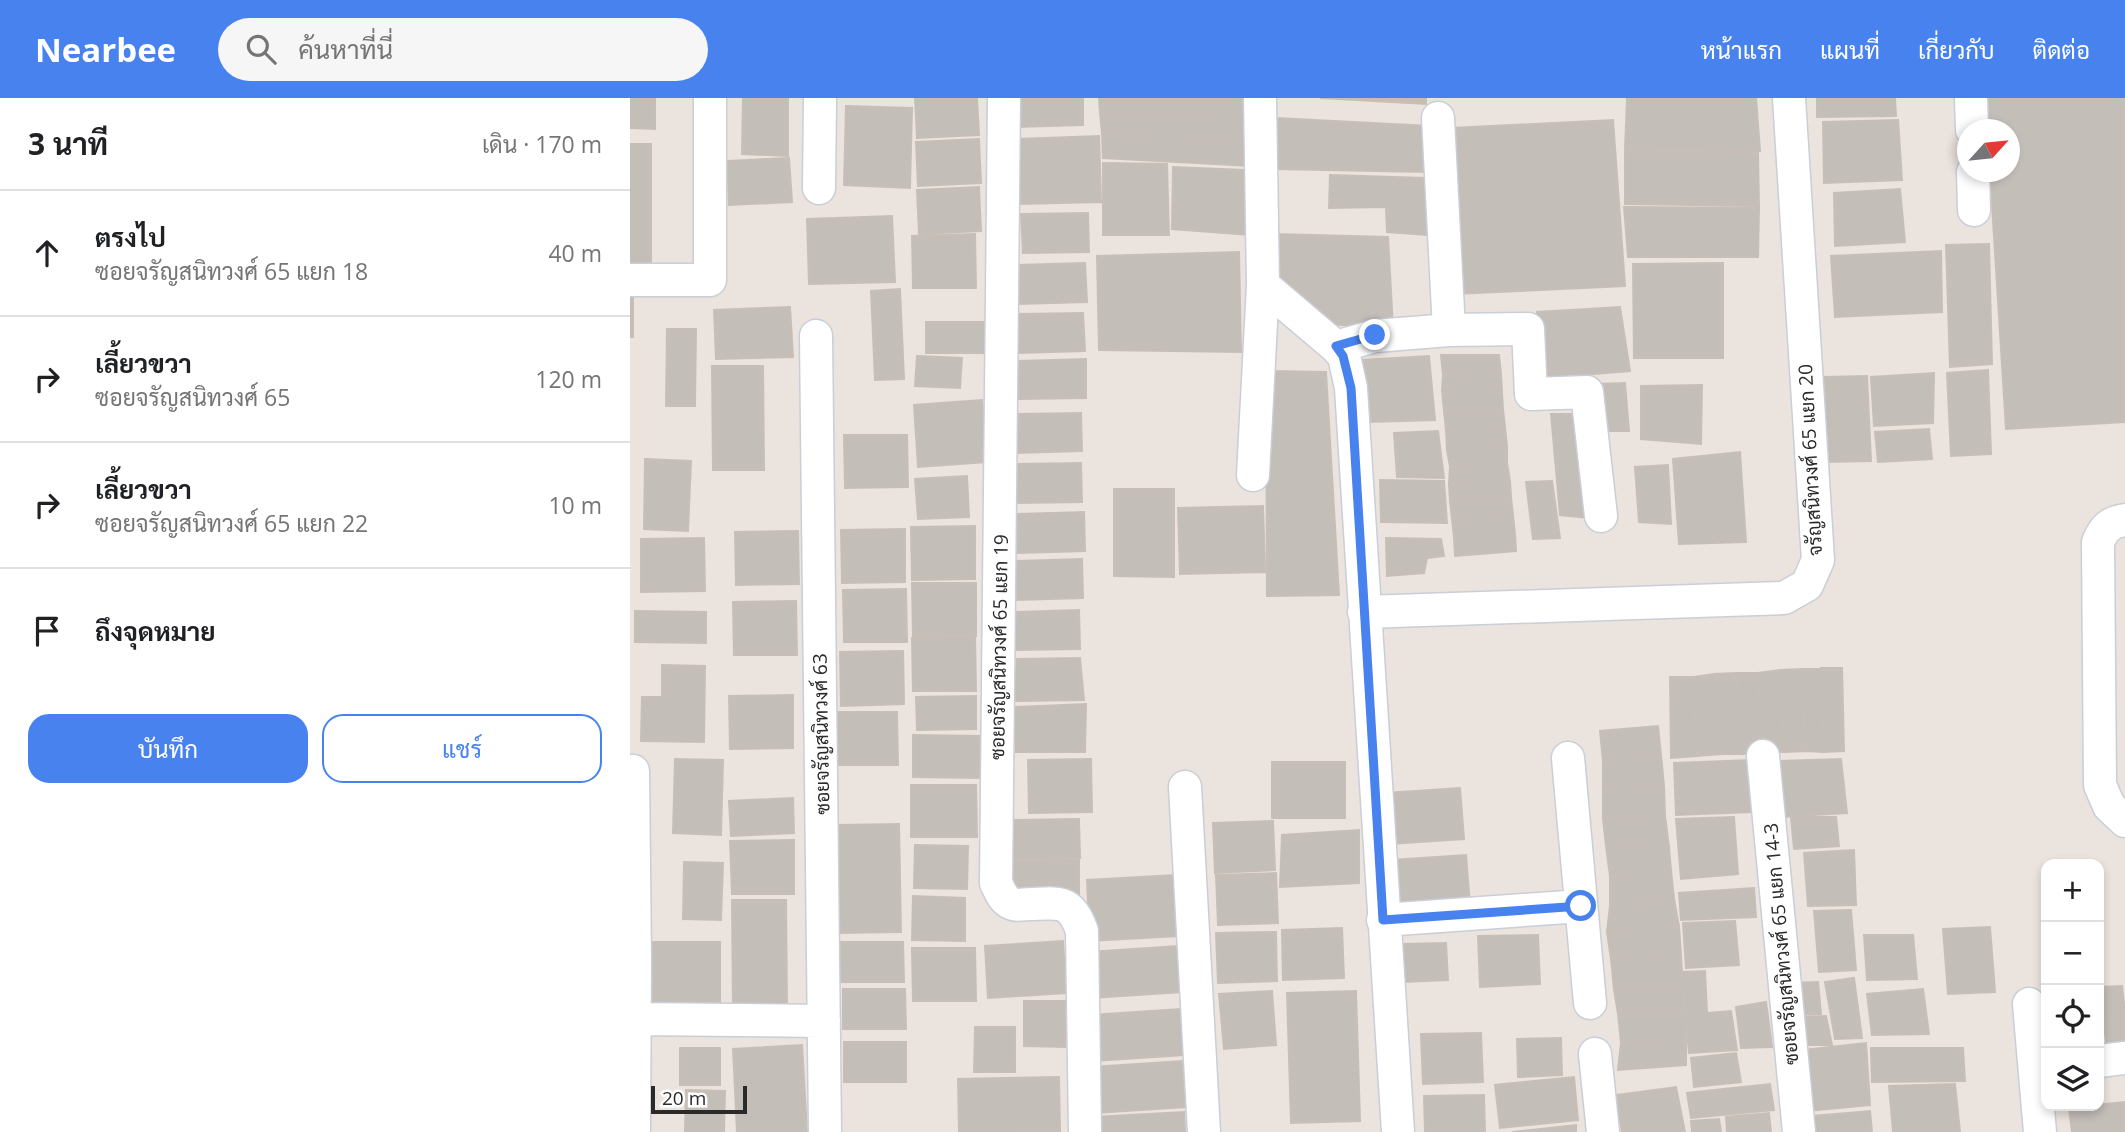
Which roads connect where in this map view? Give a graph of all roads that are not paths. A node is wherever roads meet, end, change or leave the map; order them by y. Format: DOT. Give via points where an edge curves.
graph roads {
  1 [pos="710,98"];
  2 [pos="820,98"];
  3 [pos="1004,98"];
  4 [pos="1260,98"];
  5 [pos="1789,98"];
  6 [pos="1970,98"];
  7 [pos="1438,118"];
  8 [pos="1971,119"];
  9 [pos="1973,182"];
  10 [pos="819,188"];
  11 [pos="1974,210"];
  12 [pos="630,280"];
  13 [pos="1263,285"];
  14 [pos="1450,330"];
  15 [pos="816,336"];
  16 [pos="1336,346"];
  17 [pos="1254,475"];
  18 [pos="1601,516"];
  19 [pos="2125,520"];
  20 [pos="1364,612"];
  21 [pos="1763,756"];
  22 [pos="1568,758"];
  23 [pos="633,771"];
  24 [pos="1185,787"];
  25 [pos="2125,821"];
  26 [pos="1581,906"];
  27 [pos="1383,920"];
  28 [pos="1590,1003"];
  29 [pos="2029,1003"];
  30 [pos="635,1020"];
  31 [pos="824,1021"];
  32 [pos="1595,1054"];
  33 [pos="2125,1058"];
  34 [pos="2104,1060"];
  35 [pos="2040,1067"];
  36 [pos="634,1132"];
  37 [pos="825,1132"];
  38 [pos="1085,1132"];
  39 [pos="1204,1132"];
  40 [pos="1398,1132"];
  41 [pos="1603,1132"];
  42 [pos="1799,1132"];
  43 [pos="2040,1132"];
  1 -- 12 [label="street" via="710,280"];
  2 -- 10 [label="street"];
  3 -- 38 [label="street, ซอยจรัญสนิทวงศ์ 65 แยก 19" via="996,883 1002,897 1013,905 1053,903 1069,907 1077,917 1082,931"];
  4 -- 13 [label="street"];
  5 -- 20 [label="street, จรัญสนิทวงศ์ 65 แยก 20" via="1818,560 1807,585 1784,598"];
  6 -- 8 [label="street"];
  7 -- 14 [label="street"];
  9 -- 11 [label="street"];
  13 -- 16 [label="street"];
  13 -- 17 [label="street"];
  14 -- 16 [label="street" via="1375,335"];
  14 -- 18 [label="street" via="1528,329 1531,394 1587,392"];
  15 -- 31 [label="street, ซอยจรัญสนิทวงศ์ 63"];
  16 -- 20 [label="street" via="1351,388"];
  19 -- 25 [label="street" via="2104,529 2098,542 2100,785 2109,806"];
  20 -- 27 [label="street"];
  21 -- 42 [label="street, ซอยจรัญสนิทวงศ์ 65 แยก 14-3"];
  22 -- 26 [label="street"];
  23 -- 30 [label="street"];
  24 -- 39 [label="street"];
  26 -- 27 [label="street"];
  26 -- 28 [label="street"];
  27 -- 40 [label="street"];
  29 -- 35 [label="street"];
  30 -- 31 [label="street"];
  30 -- 36 [label="street"];
  31 -- 37 [label="street, ซอยจรัญสนิทวงศ์ 63"];
  32 -- 41 [label="street"];
  33 -- 34 [label="street"];
  35 -- 43 [label="street"];
}
